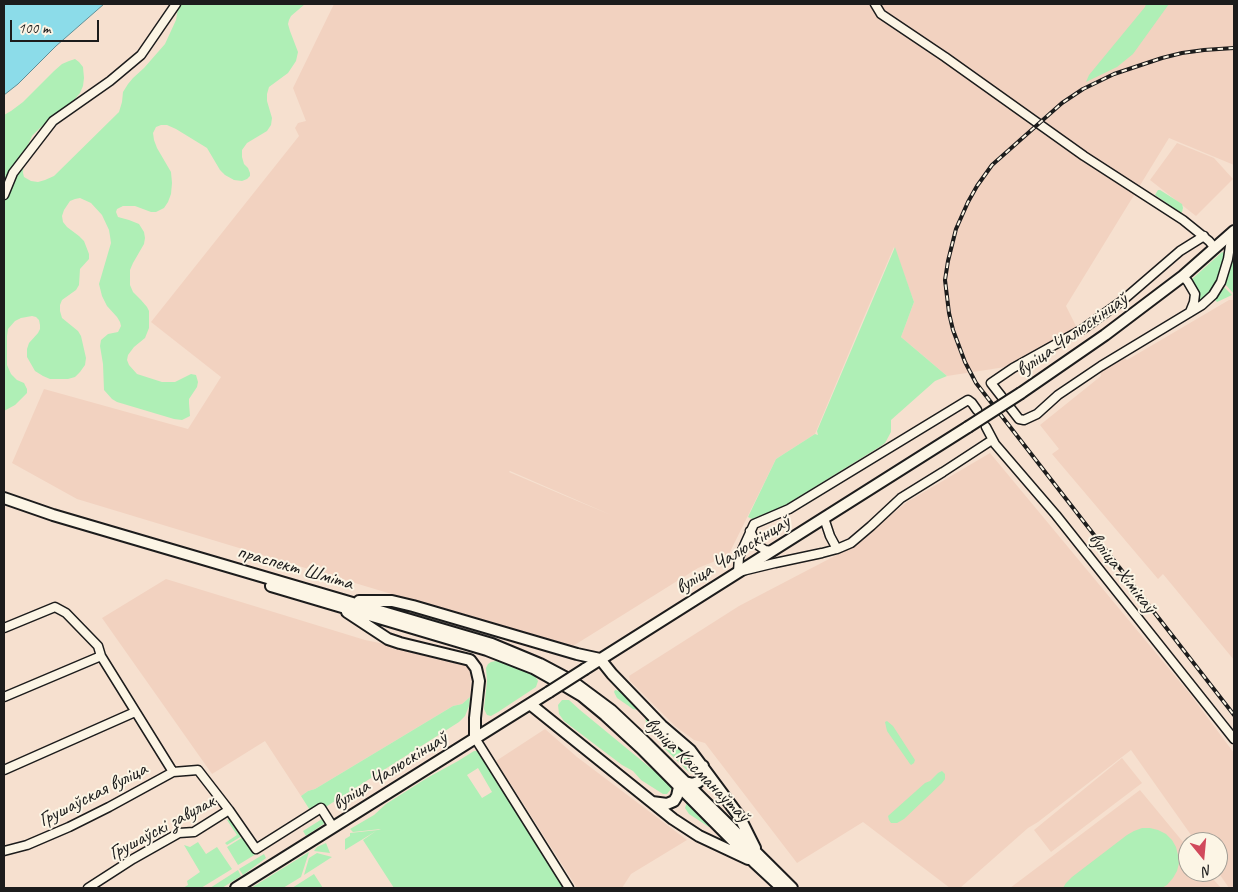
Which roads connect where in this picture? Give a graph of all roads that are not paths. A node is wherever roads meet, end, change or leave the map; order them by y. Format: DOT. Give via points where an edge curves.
graph roads {
  1 [pos="176,4"];
  2 [pos="874,4"];
  3 [pos="4,195"];
  4 [pos="1233,232"];
  5 [pos="1204,236"];
  6 [pos="1215,248"];
  7 [pos="1183,276"];
  8 [pos="1190,312"];
  9 [pos="977,410"];
  10 [pos="986,427"];
  11 [pos="992,440"];
  12 [pos="4,498"];
  13 [pos="4,504"];
  14 [pos="824,518"];
  15 [pos="750,531"];
  16 [pos="837,549"];
  17 [pos="772,551"];
  18 [pos="738,572"];
  19 [pos="343,604"];
  20 [pos="4,628"];
  21 [pos="101,656"];
  22 [pos="600,659"];
  23 [pos="568,683"];
  24 [pos="4,697"];
  25 [pos="530,704"];
  26 [pos="135,712"];
  27 [pos="475,738"];
  28 [pos="1234,739"];
  29 [pos="703,766"];
  30 [pos="4,770"];
  31 [pos="173,772"];
  32 [pos="682,784"];
  33 [pos="652,802"];
  34 [pos="229,810"];
  35 [pos="333,827"];
  36 [pos="4,852"];
  37 [pos="757,860"];
  38 [pos="88,888"];
  39 [pos="236,888"];
  40 [pos="570,888"];
  41 [pos="782,888"];
  42 [pos="792,888"];
  1 -- 3 [label="street" via="141,55 53,121 13,172"];
  2 -- 5 [label="street" via="881,14"];
  4 -- 6 [label="main road, вуліца Чалюскінцаў"];
  4 -- 8 [label="street" via="1221,282 1202,305"];
  5 -- 6 [label="street"];
  5 -- 8 [label="street" via="1180,251 1122,301 1083,329 991,383 1024,420 1037,414 1058,394 1101,366"];
  6 -- 7 [label="main road, вуліца Чалюскінцаў"];
  7 -- 8 [label="street" via="1194,294"];
  7 -- 14 [label="main road, вуліца Чалюскінцаў, bridge" via="1021,393"];
  9 -- 15 [label="street" via="968,400 795,505 754,524"];
  10 -- 11 [label="street, вуліца Хімікаў"];
  11 -- 16 [label="street" via="901,498 851,543"];
  11 -- 28 [label="street, вуліца Хімікаў" via="1056,515"];
  12 -- 19 [label="main road, праспект Шміта"];
  13 -- 19 [label="main road, праспект Шміта"];
  14 -- 16 [label="street"];
  14 -- 17 [label="main road, вуліца Чалюскінцаў"];
  15 -- 17 [label="street" via="759,546"];
  15 -- 18 [label="street" via="739,557"];
  16 -- 18 [label="street"];
  17 -- 18 [label="main road, вуліца Чалюскінцаў"];
  18 -- 22 [label="main road, вуліца Чалюскінцаў"];
  19 -- 22 [label="main road" via="392,601"];
  19 -- 23 [label="main road, праспект Шміта" via="492,644 540,664"];
  19 -- 27 [label="main road" via="388,639 470,660 479,681"];
  20 -- 21 [label="street" via="55,607 66,613 98,646"];
  21 -- 24 [label="street"];
  21 -- 26 [label="street"];
  22 -- 25 [label="main road, вуліца Чалюскінцаў, bridge"];
  22 -- 29 [label="main road"];
  23 -- 32 [label="main road, вуліца Касманаўтаў" via="611,710"];
  25 -- 27 [label="main road, вуліца Чалюскінцаў"];
  25 -- 33 [label="main road"];
  26 -- 30 [label="street"];
  26 -- 31 [label="street"];
  27 -- 35 [label="main road, вуліца Чалюскінцаў"];
  27 -- 40 [label="street"];
  29 -- 32 [label="main road" via="702,778 698,782"];
  29 -- 37 [label="main road" via="739,816"];
  31 -- 34 [label="street, Грушаўская вуліца" via="198,770"];
  31 -- 36 [label="street, Грушаўская вуліца" via="68,827"];
  32 -- 33 [label="main road" via="674,801 666,804"];
  32 -- 37 [label="main road, вуліца Касманаўтаў"];
  33 -- 37 [label="main road" via="699,836"];
  34 -- 35 [label="street, Грушаўскі завулак" via="256,849 321,808"];
  34 -- 38 [label="street, Грушаўскі завулак" via="194,832 178,833"];
  35 -- 39 [label="main road, вуліца Чалюскінцаў"];
  37 -- 41 [label="main road, вуліца Касманаўтаў"];
  37 -- 42 [label="main road, вуліца Касманаўтаў"];
}
